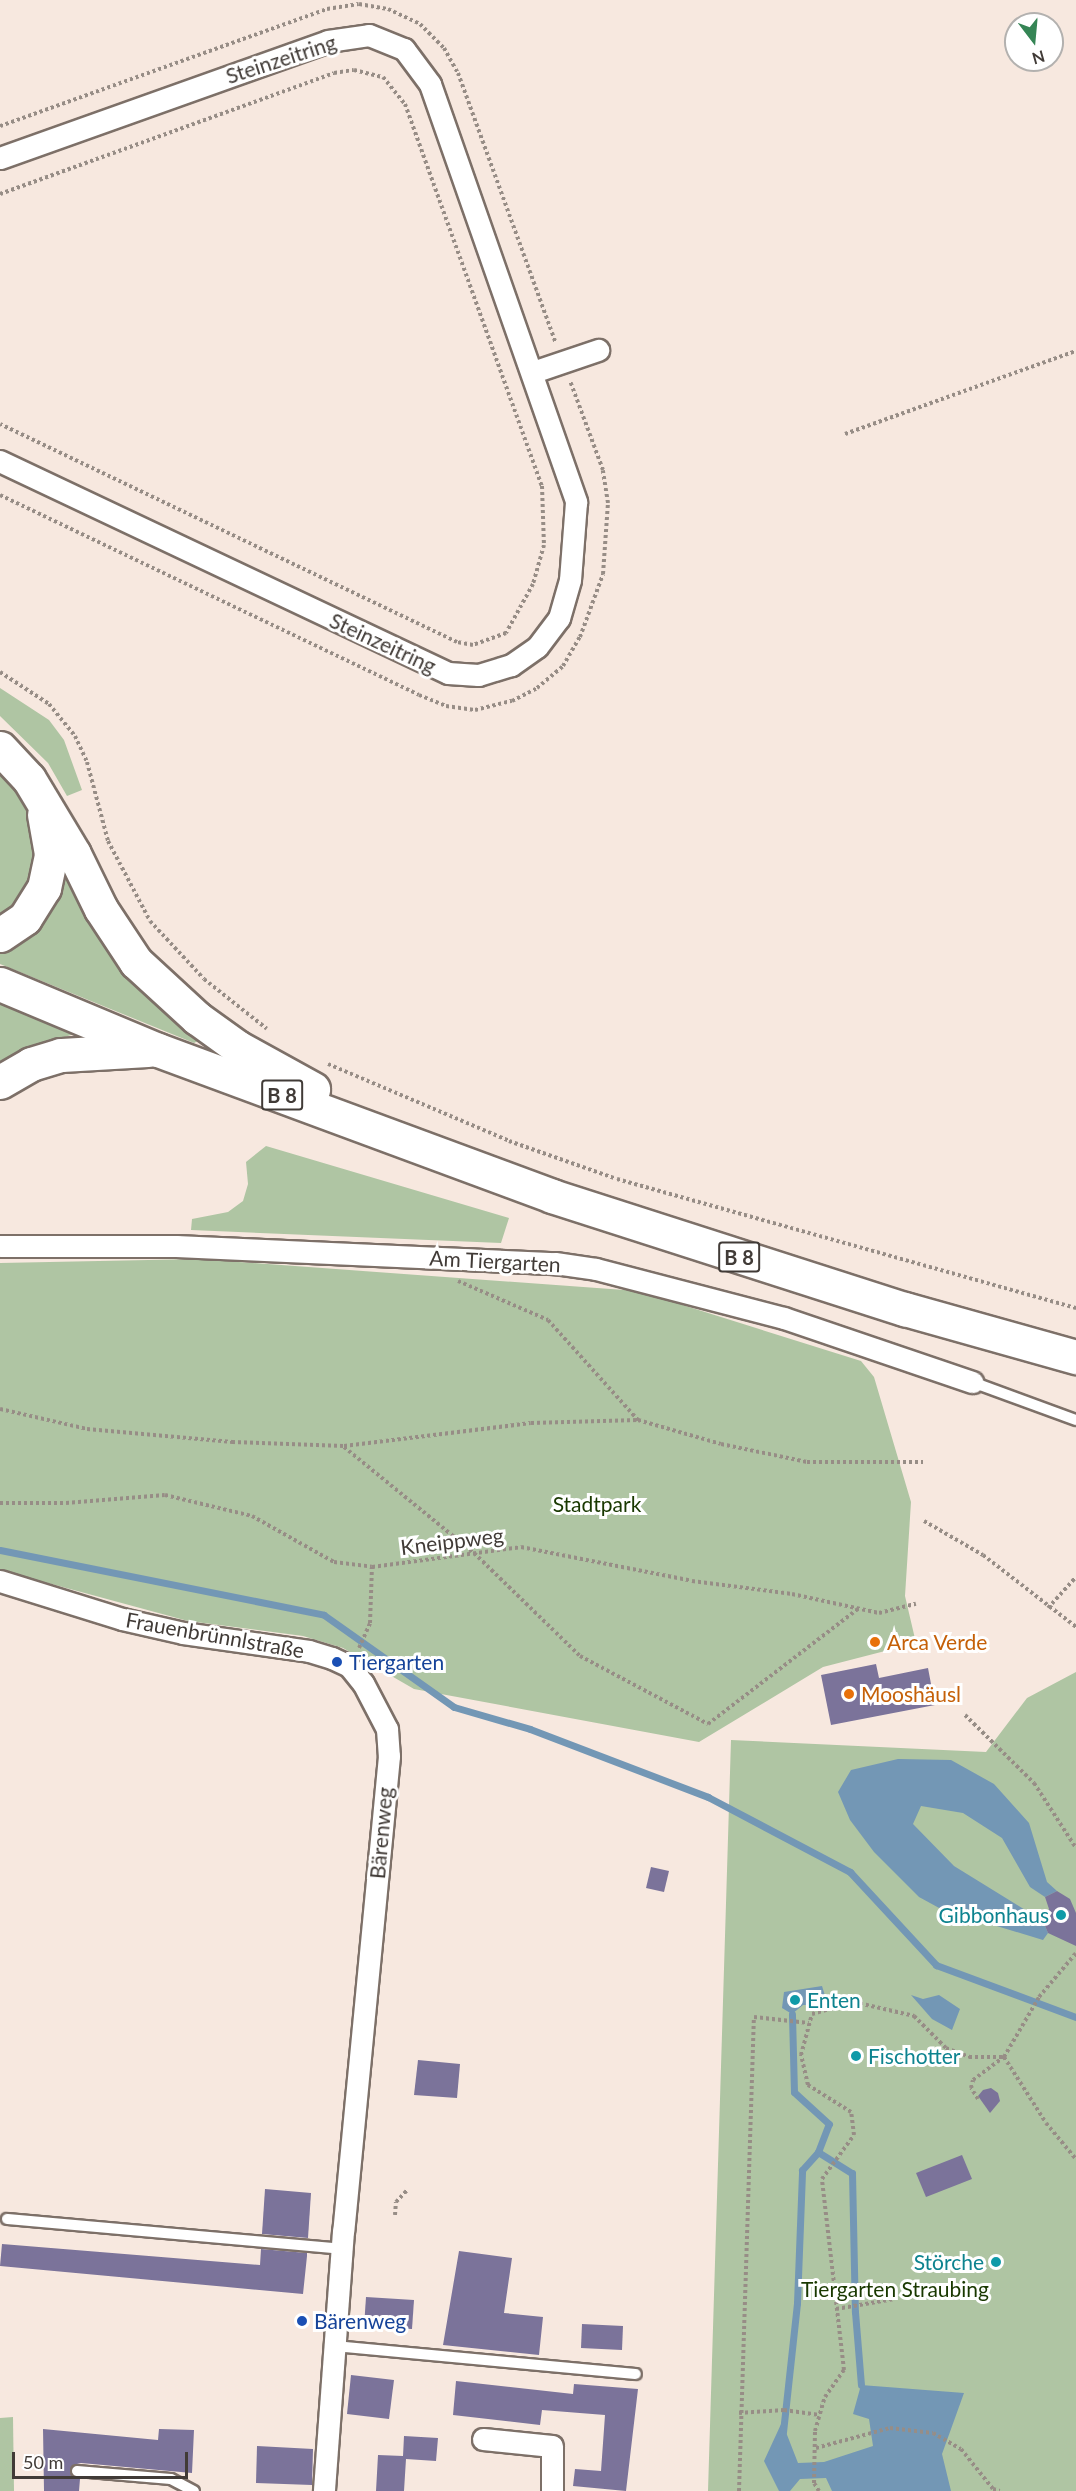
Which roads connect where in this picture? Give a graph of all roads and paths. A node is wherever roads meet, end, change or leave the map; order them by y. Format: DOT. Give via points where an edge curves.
graph roads {
  1 [pos="0,126"];
  2 [pos="0,158"];
  3 [pos="0,194"];
  4 [pos="598,350"];
  5 [pos="1076,351"];
  6 [pos="563,361"];
  7 [pos="533,372"];
  8 [pos="0,424"];
  9 [pos="845,434"];
  10 [pos="0,461"];
  11 [pos="0,495"];
  12 [pos="0,672"];
  13 [pos="0,748"];
  14 [pos="39,796"];
  15 [pos="0,935"];
  16 [pos="0,984"];
  17 [pos="270,1032"];
  18 [pos="158,1050"];
  19 [pos="321,1060"];
  20 [pos="0,1082"];
  21 [pos="407,1141"];
  22 [pos="0,1246"];
  23 [pos="432,1257"];
  24 [pos="1076,1308"];
  25 [pos="1076,1357"];
  26 [pos="972,1382"];
  27 [pos="0,1409"];
  28 [pos="638,1420"];
  29 [pos="1076,1420"];
  30 [pos="344,1446"];
  31 [pos="923,1462"];
  32 [pos="0,1503"];
  33 [pos="924,1521"];
  34 [pos="474,1553"];
  35 [pos="372,1567"];
  36 [pos="1076,1577"];
  37 [pos="0,1581"];
  38 [pos="916,1604"];
  39 [pos="858,1608"];
  40 [pos="1048,1608"];
  41 [pos="1076,1627"];
  42 [pos="354,1657"];
  43 [pos="376,1705"];
  44 [pos="965,1715"];
  45 [pos="1076,1848"];
  46 [pos="1076,1953"];
  47 [pos="809,2023"];
  48 [pos="1004,2057"];
  49 [pos="978,2100"];
  50 [pos="1076,2159"];
  51 [pos="407,2190"];
  52 [pos="395,2215"];
  53 [pos="7,2219"];
  54 [pos="342,2249"];
  55 [pos="894,2299"];
  56 [pos="836,2309"];
  57 [pos="334,2346"];
  58 [pos="636,2374"];
  59 [pos="739,2413"];
  60 [pos="820,2415"];
  61 [pos="483,2439"];
  62 [pos="816,2448"];
  63 [pos="77,2471"];
  64 [pos="992,2490"];
  65 [pos="194,2491"];
  66 [pos="324,2491"];
  67 [pos="552,2491"];
  68 [pos="739,2491"];
  69 [pos="819,2491"];
  70 [pos="1000,2491"];
  1 -- 6 [label="path" via="327,9 359,4 388,9 420,24 444,48 458,73"];
  2 -- 7 [label="street, Steinzeitring" via="328,41 369,35 404,49 430,84"];
  3 -- 8 [label="path" via="334,73 354,70 383,77 405,104 542,486 544,545 533,584 506,633 473,645 457,642"];
  4 -- 6 [label="street"];
  5 -- 9 [label="path"];
  6 -- 7 [label="street"];
  6 -- 11 [label="path" via="603,470 608,503 603,574 580,637 562,666 537,688 512,701 475,710 446,706 419,695"];
  7 -- 10 [label="street, Steinzeitring" via="576,502 570,580 559,618 537,647 511,665 478,675 448,673"];
  12 -- 17 [label="path" via="49,704 75,736 87,762 108,841 150,921 204,979"];
  13 -- 14 [label="main road"];
  14 -- 15 [label="main road" via="50,837 48,875 33,908"];
  14 -- 21 [label="main road" via="114,932 136,962 165,990 237,1047"];
  16 -- 18 [label="main road, B 8"];
  18 -- 20 [label="main road" via="62,1055 31,1064"];
  18 -- 21 [label="main road, B 8"];
  19 -- 24 [label="path" via="509,1141 617,1179"];
  21 -- 25 [label="main road, B 8" via="552,1196 718,1251"];
  22 -- 23 [label="street, Am Tiergarten" via="176,1246"];
  23 -- 26 [label="street, Am Tiergarten" via="596,1269 784,1318"];
  23 -- 28 [label="path" via="443,1275 548,1320"];
  26 -- 29 [label="lane"];
  27 -- 30 [label="path" via="87,1429 232,1442"];
  28 -- 30 [label="path" via="531,1423"];
  28 -- 31 [label="path" via="721,1444 807,1462"];
  30 -- 34 [label="path"];
  32 -- 35 [label="path, Kneippweg" via="66,1503 165,1495 252,1516 334,1562"];
  33 -- 40 [label="path" via="983,1555"];
  34 -- 35 [label="path, Kneippweg"];
  34 -- 39 [label="path, Kneippweg" via="521,1548"];
  34 -- 39 [label="path" via="580,1656 708,1724"];
  35 -- 42 [label="path" via="370,1623"];
  36 -- 40 [label="path"];
  37 -- 43 [label="street, Frauenbrünnlstraße" via="173,1631 309,1651 349,1666"];
  38 -- 39 [label="path, Kneippweg" via="879,1613"];
  40 -- 41 [label="path"];
  43 -- 54 [label="street, Bärenweg" via="387,1729 389,1756"];
  44 -- 45 [label="path" via="1034,1783"];
  46 -- 48 [label="path" via="1039,1997"];
  47 -- 48 [label="path" via="812,2014 854,2002 914,2016 946,2048 969,2057"];
  47 -- 56 [label="path" via="801,2055 808,2085 851,2112 854,2135 822,2179"];
  47 -- 59 [label="path" via="754,2017"];
  48 -- 49 [label="path" via="973,2080 971,2088"];
  48 -- 50 [label="path" via="1046,2123"];
  51 -- 52 [label="path" via="396,2202"];
  53 -- 54 [label="lane"];
  54 -- 57 [label="street, Bärenweg"];
  55 -- 56 [label="path"];
  56 -- 60 [label="path" via="844,2370 825,2397"];
  57 -- 58 [label="lane"];
  57 -- 66 [label="street, Bärenweg"];
  59 -- 60 [label="path" via="784,2410"];
  59 -- 68 [label="path"];
  60 -- 62 [label="path"];
  61 -- 67 [label="street" via="552,2446"];
  62 -- 64 [label="path" via="890,2428 933,2433 961,2449"];
  62 -- 69 [label="path" via="814,2483"];
  63 -- 65 [label="lane" via="171,2478"];
  64 -- 70 [label="path"];
}
